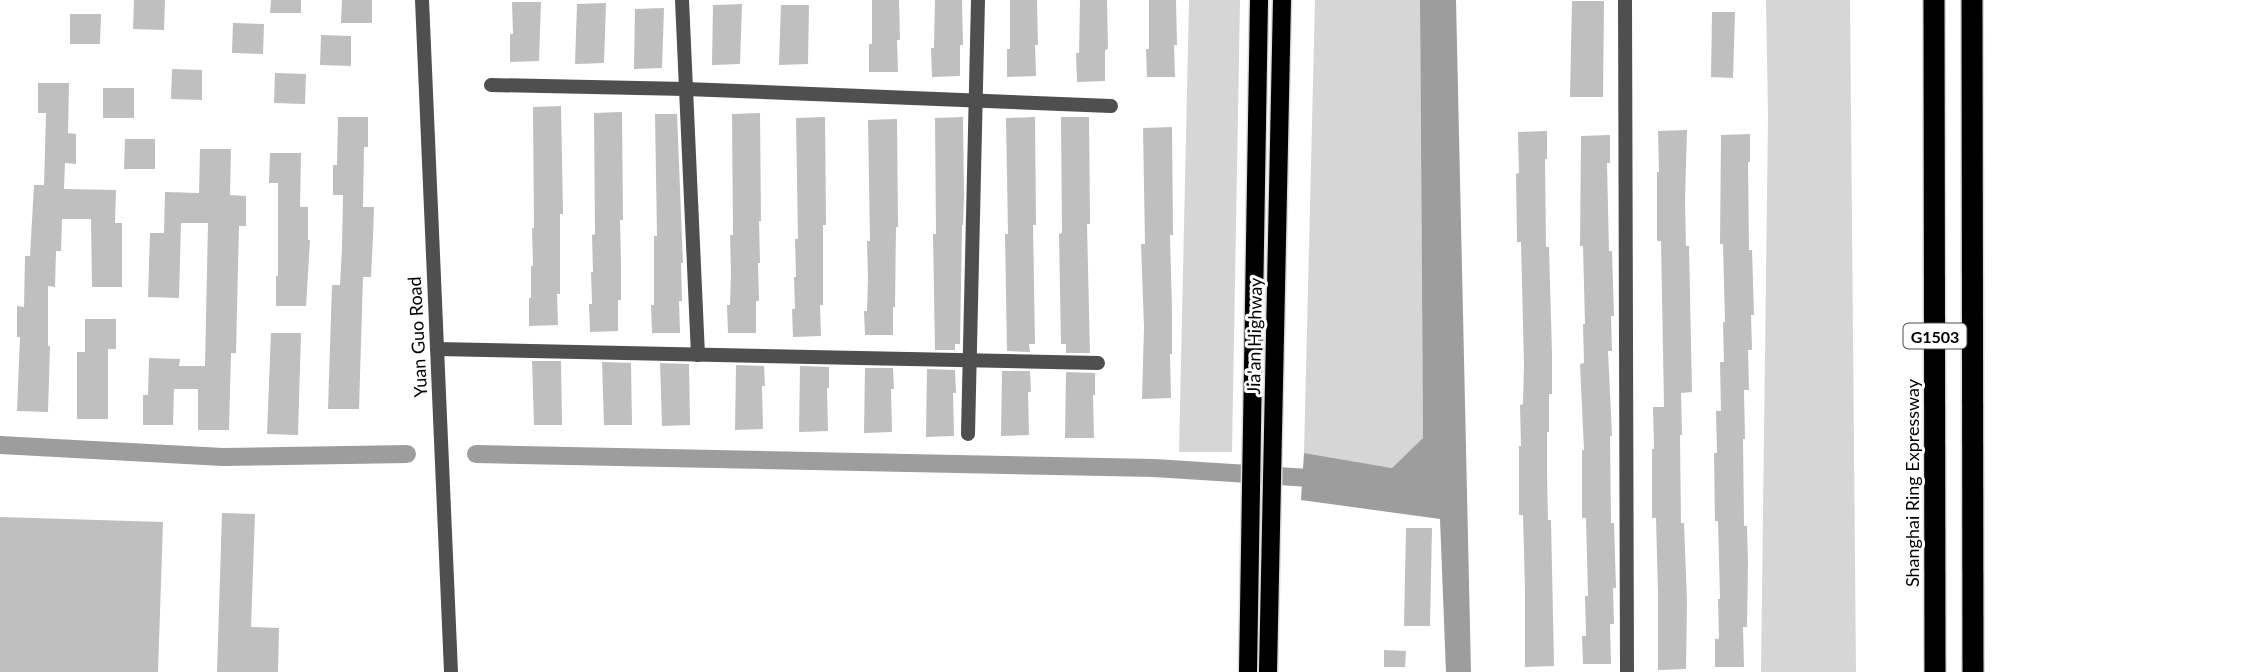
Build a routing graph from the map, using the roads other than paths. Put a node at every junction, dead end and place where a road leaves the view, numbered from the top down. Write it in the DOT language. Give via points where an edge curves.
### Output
graph roads {
  1 [pos="422,0"];
  2 [pos="682,0"];
  3 [pos="978,0"];
  4 [pos="1259,0"];
  5 [pos="1282,0"];
  6 [pos="1625,0"];
  7 [pos="1934,0"];
  8 [pos="1972,0"];
  9 [pos="491,85"];
  10 [pos="686,89"];
  11 [pos="976,101"];
  12 [pos="1111,106"];
  13 [pos="437,349"];
  14 [pos="698,355"];
  15 [pos="970,361"];
  16 [pos="1098,363"];
  17 [pos="968,434"];
  18 [pos="452,672"];
  19 [pos="1248,672"];
  20 [pos="1268,672"];
  21 [pos="1627,672"];
  22 [pos="1935,672"];
  23 [pos="1973,672"];
  1 -- 13 [label="street, Yuan Guo Road"];
  2 -- 10 [label="street"];
  3 -- 11 [label="street"];
  4 -- 19 [label="main road, Jia'an Highway"];
  5 -- 20 [label="main road, Jia'an Highway"];
  6 -- 21 [label="street"];
  7 -- 22 [label="highway, Shanghai Ring Expressway / G1503"];
  8 -- 23 [label="highway, G1503"];
  9 -- 10 [label="street"];
  10 -- 11 [label="street"];
  10 -- 14 [label="street"];
  11 -- 12 [label="street"];
  11 -- 15 [label="street"];
  13 -- 14 [label="street"];
  13 -- 18 [label="street, Yuan Guo Road"];
  14 -- 15 [label="street"];
  15 -- 16 [label="street"];
  15 -- 17 [label="street"];
}
